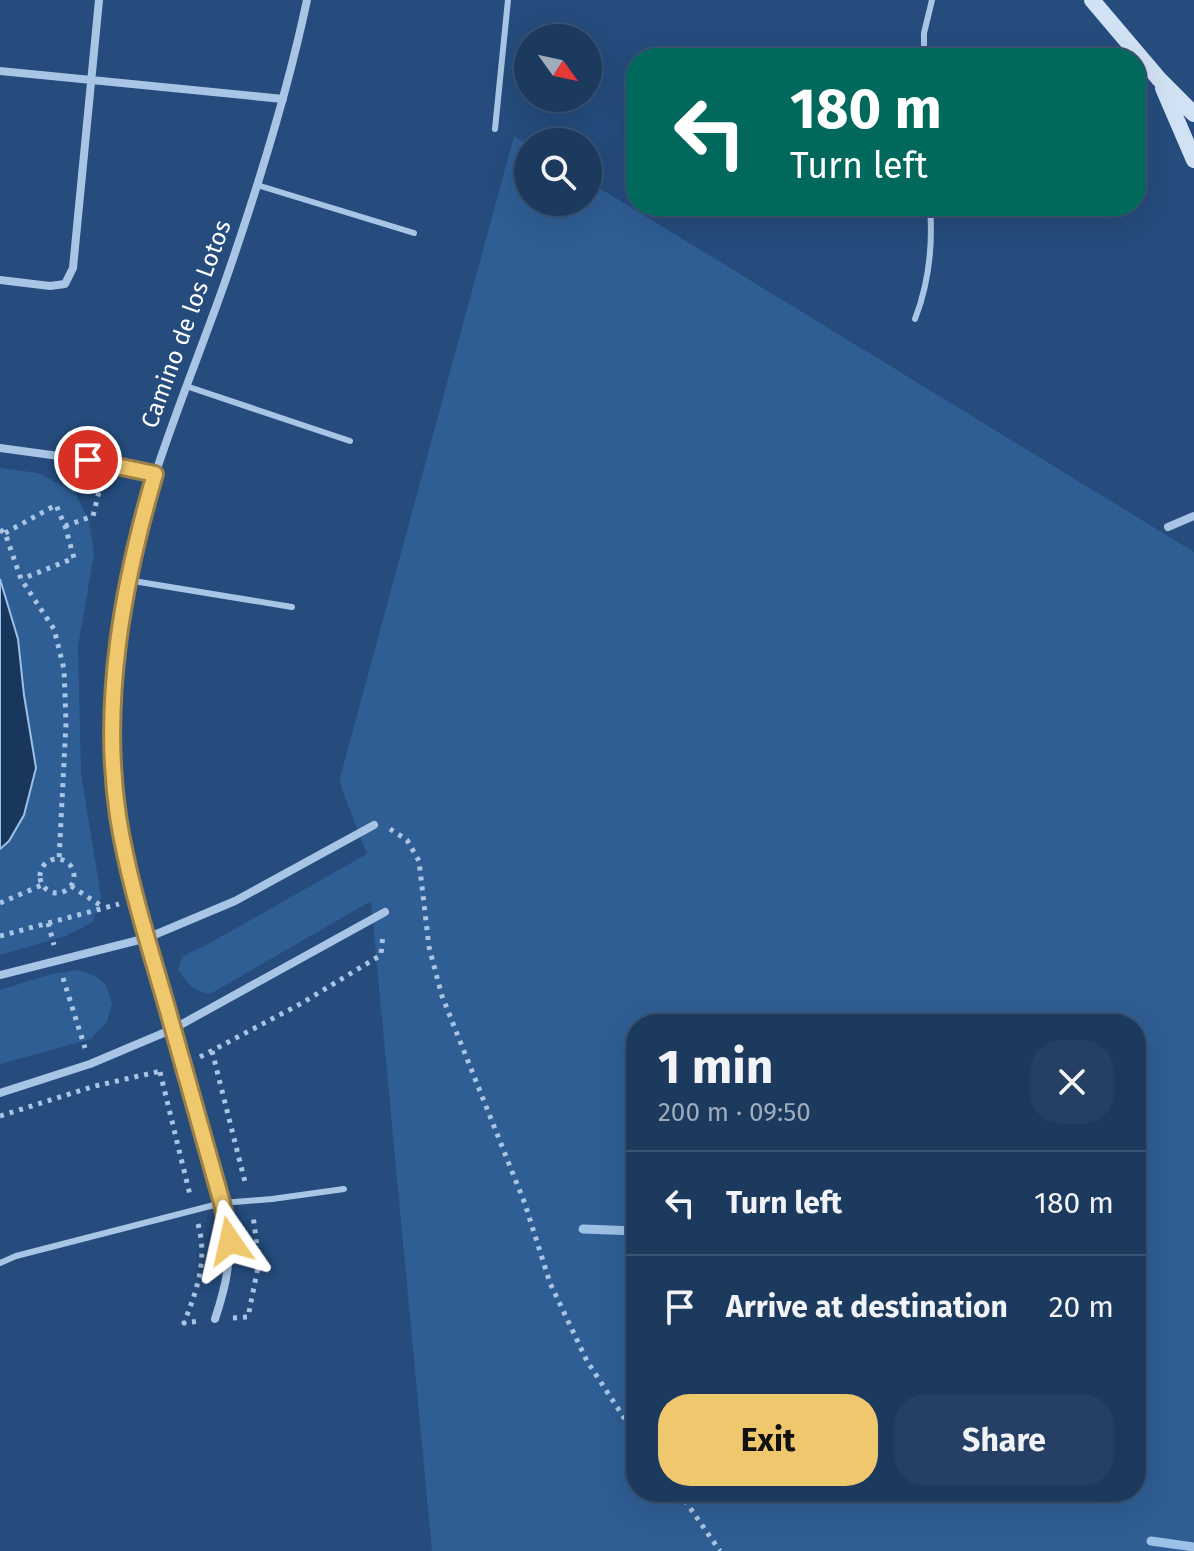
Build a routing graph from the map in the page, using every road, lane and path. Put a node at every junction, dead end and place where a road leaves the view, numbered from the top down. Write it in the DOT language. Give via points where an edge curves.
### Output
graph roads {
  1 [pos="99,0"];
  2 [pos="307,0"];
  3 [pos="508,0"];
  4 [pos="932,0"];
  5 [pos="1092,0"];
  6 [pos="924,48"];
  7 [pos="1133,48"];
  8 [pos="1146,64"];
  9 [pos="0,71"];
  10 [pos="90,79"];
  11 [pos="1159,79"];
  12 [pos="283,99"];
  13 [pos="1194,114"];
  14 [pos="495,129"];
  15 [pos="1194,160"];
  16 [pos="256,185"];
  17 [pos="931,216"];
  18 [pos="414,233"];
  19 [pos="0,280"];
  20 [pos="915,319"];
  21 [pos="186,386"];
  22 [pos="350,441"];
  23 [pos="0,448"];
  24 [pos="106,464"];
  25 [pos="155,474"];
  26 [pos="1194,516"];
  27 [pos="65,526"];
  28 [pos="1168,527"];
  29 [pos="2,531"];
  30 [pos="21,579"];
  31 [pos="127,580"];
  32 [pos="292,607"];
  33 [pos="374,825"];
  34 [pos="59,860"];
  35 [pos="42,885"];
  36 [pos="71,886"];
  37 [pos="135,900"];
  38 [pos="0,903"];
  39 [pos="104,908"];
  40 [pos="385,912"];
  41 [pos="48,923"];
  42 [pos="0,936"];
  43 [pos="147,938"];
  44 [pos="57,959"];
  45 [pos="0,975"];
  46 [pos="173,1029"];
  47 [pos="90,1064"];
  48 [pos="183,1066"];
  49 [pos="95,1086"];
  50 [pos="0,1093"];
  51 [pos="0,1116"];
  52 [pos="344,1189"];
  53 [pos="222,1203"];
  54 [pos="0,1263"];
  55 [pos="215,1319"];
  56 [pos="626,1422"];
  57 [pos="686,1502"];
  58 [pos="720,1551"];
  1 -- 10 [label="street"];
  2 -- 12 [label="street, Camino de los Lotos"];
  3 -- 14 [label="lane"];
  4 -- 6 [label="lane"];
  5 -- 7 [label="street"];
  8 -- 11 [label="street"];
  9 -- 10 [label="street"];
  10 -- 12 [label="street"];
  10 -- 19 [label="street" via="73,268 65,284"];
  11 -- 13 [label="street"];
  11 -- 15 [label="street"];
  12 -- 16 [label="street, Camino de los Lotos"];
  16 -- 18 [label="lane"];
  16 -- 21 [label="street, Camino de los Lotos"];
  17 -- 20 [label="lane" via="933,237"];
  21 -- 22 [label="lane"];
  21 -- 25 [label="street, Camino de los Lotos"];
  23 -- 24 [label="street"];
  24 -- 25 [label="street"];
  24 -- 27 [label="path" via="93,516"];
  25 -- 31 [label="street, Camino de los Lotos"];
  26 -- 28 [label="street"];
  27 -- 29 [label="path" via="56,505"];
  27 -- 30 [label="path" via="74,558"];
  29 -- 30 [label="path"];
  30 -- 34 [label="path" via="54,629 64,669"];
  31 -- 32 [label="lane"];
  31 -- 37 [label="street, Camino de los Lotos" via="113,730 118,814"];
  33 -- 43 [label="street" via="235,901"];
  33 -- 56 [label="path" via="397,832 419,861 429,947 442,996 566,1321"];
  34 -- 35 [label="path" via="44,865"];
  34 -- 36 [label="path" via="72,869"];
  35 -- 36 [label="path" via="56,893"];
  35 -- 38 [label="path"];
  36 -- 39 [label="path"];
  37 -- 39 [label="path"];
  37 -- 43 [label="street, Camino de los Lotos"];
  39 -- 41 [label="path"];
  40 -- 46 [label="street"];
  40 -- 48 [label="path" via="381,955"];
  41 -- 42 [label="path"];
  41 -- 44 [label="path"];
  43 -- 44 [label="street"];
  43 -- 46 [label="street, Camino de los Lotos"];
  44 -- 45 [label="street"];
  44 -- 47 [label="path"];
  46 -- 47 [label="street"];
  46 -- 48 [label="street, Camino de los Lotos"];
  47 -- 49 [label="path"];
  47 -- 50 [label="street"];
  48 -- 49 [label="path"];
  48 -- 53 [label="street, Camino de los Lotos"];
  49 -- 51 [label="path"];
  52 -- 53 [label="lane"];
  53 -- 54 [label="lane"];
  53 -- 55 [label="street, Camino de los Lotos" via="229,1269"];
  57 -- 58 [label="path"];
}
